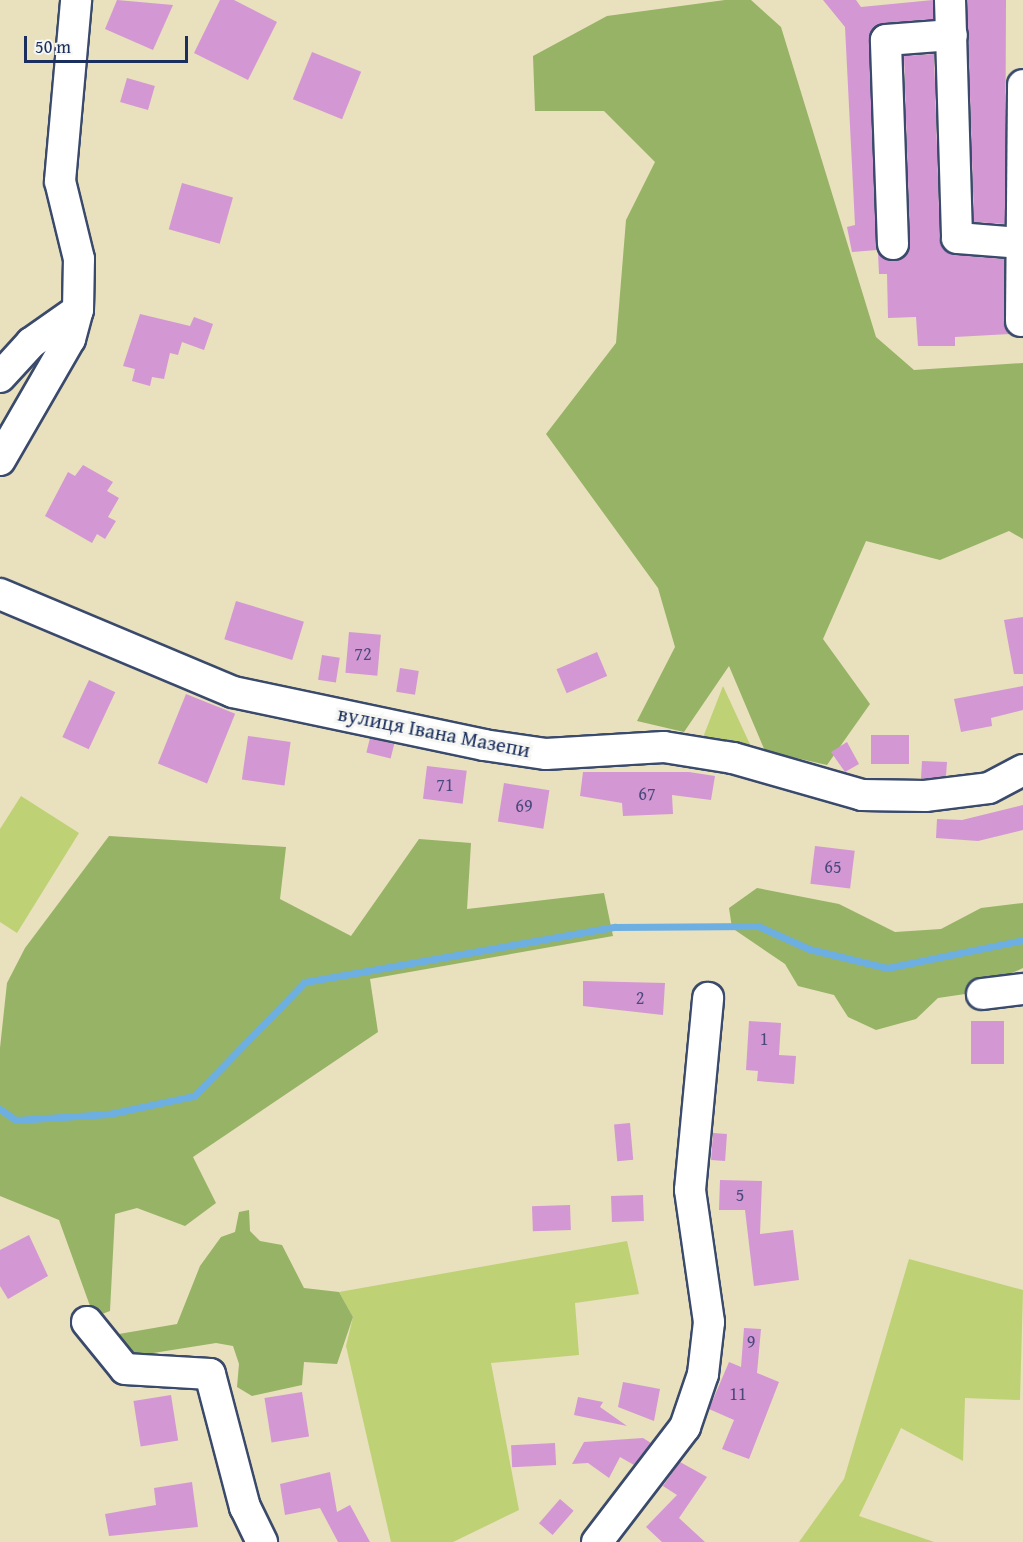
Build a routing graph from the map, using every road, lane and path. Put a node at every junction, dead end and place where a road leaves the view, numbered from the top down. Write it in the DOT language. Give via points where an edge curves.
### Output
graph roads {
  1 [pos="76,0"];
  2 [pos="950,0"];
  3 [pos="952,35"];
  4 [pos="1023,85"];
  5 [pos="1020,243"];
  6 [pos="893,244"];
  7 [pos="78,310"];
  8 [pos="1021,321"];
  9 [pos="0,377"];
  10 [pos="0,460"];
  11 [pos="0,594"];
  12 [pos="1023,770"];
  13 [pos="1023,989"];
  14 [pos="982,994"];
  15 [pos="708,998"];
  16 [pos="87,1322"];
  17 [pos="262,1542"];
  18 [pos="597,1542"];
  1 -- 7 [label="street" via="60,181 79,259"];
  2 -- 3 [label="street"];
  3 -- 5 [label="street" via="957,238"];
  3 -- 6 [label="street" via="886,40"];
  4 -- 5 [label="street"];
  5 -- 8 [label="street"];
  7 -- 9 [label="street" via="31,344"];
  7 -- 10 [label="street" via="70,339"];
  11 -- 12 [label="street, вулиця Івана Мазепи" via="233,692 484,745 546,754 664,747 733,758 862,795 925,796 989,788"];
  13 -- 14 [label="street"];
  15 -- 18 [label="street" via="690,1190 709,1322 703,1374 685,1426"];
  16 -- 17 [label="street" via="125,1369 210,1374 245,1507"];
}
